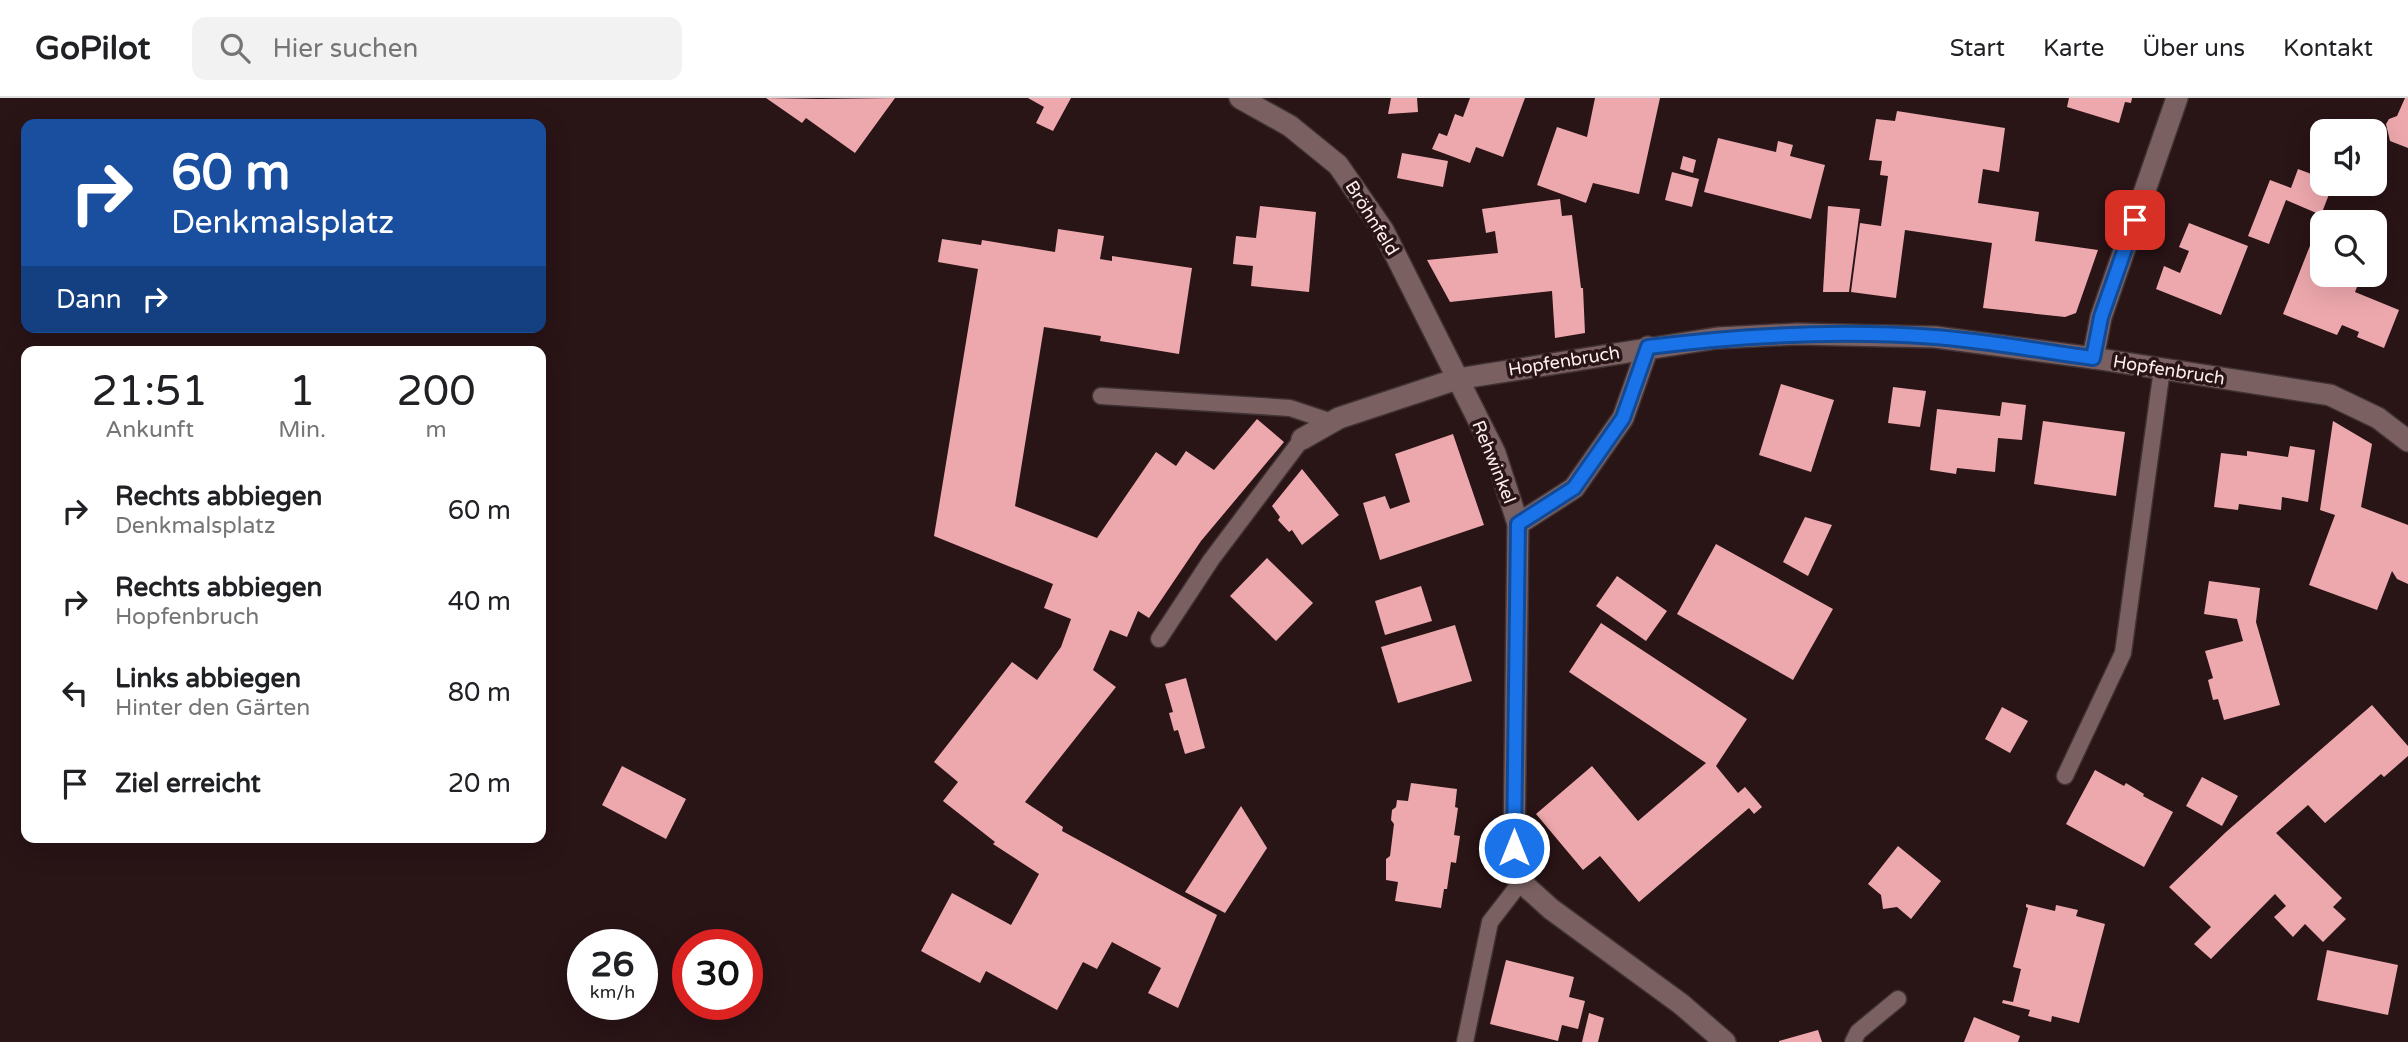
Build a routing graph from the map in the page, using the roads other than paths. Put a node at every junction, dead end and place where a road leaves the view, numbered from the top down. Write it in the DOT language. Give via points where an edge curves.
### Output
graph roads {
  1 [pos="1240,98"];
  2 [pos="2178,98"];
  3 [pos="1648,347"];
  4 [pos="2093,358"];
  5 [pos="2162,369"];
  6 [pos="1457,379"];
  7 [pos="1101,396"];
  8 [pos="1332,422"];
  9 [pos="1303,439"];
  10 [pos="2408,441"];
  11 [pos="1518,524"];
  12 [pos="1159,639"];
  13 [pos="2065,776"];
  14 [pos="1521,882"];
  15 [pos="1898,999"];
  16 [pos="1465,1042"];
  17 [pos="1725,1042"];
  18 [pos="1853,1042"];
  1 -- 6 [label="street, Bröhnfeld" via="1290,126 1338,164 1383,230"];
  2 -- 4 [label="street" via="2101,317"];
  3 -- 4 [label="street, Hopfenbruch" via="1797,334 1935,337"];
  3 -- 6 [label="street, Hopfenbruch"];
  3 -- 11 [label="street" via="1623,418 1574,488"];
  4 -- 5 [label="street, Hopfenbruch"];
  5 -- 10 [label="street, Hopfenbruch" via="2330,395 2378,418"];
  5 -- 13 [label="lane" via="2123,653"];
  6 -- 8 [label="street, Hopfenbruch"];
  6 -- 11 [label="street, Rehwinkel" via="1495,453"];
  7 -- 8 [label="lane" via="1290,408"];
  8 -- 9 [label="street, Hopfenbruch"];
  9 -- 12 [label="lane" via="1211,560"];
  11 -- 14 [label="street, Rehwinkel" via="1514,848"];
  14 -- 16 [label="lane" via="1490,922"];
  14 -- 17 [label="street"];
  15 -- 18 [label="lane" via="1858,1032"];
}
